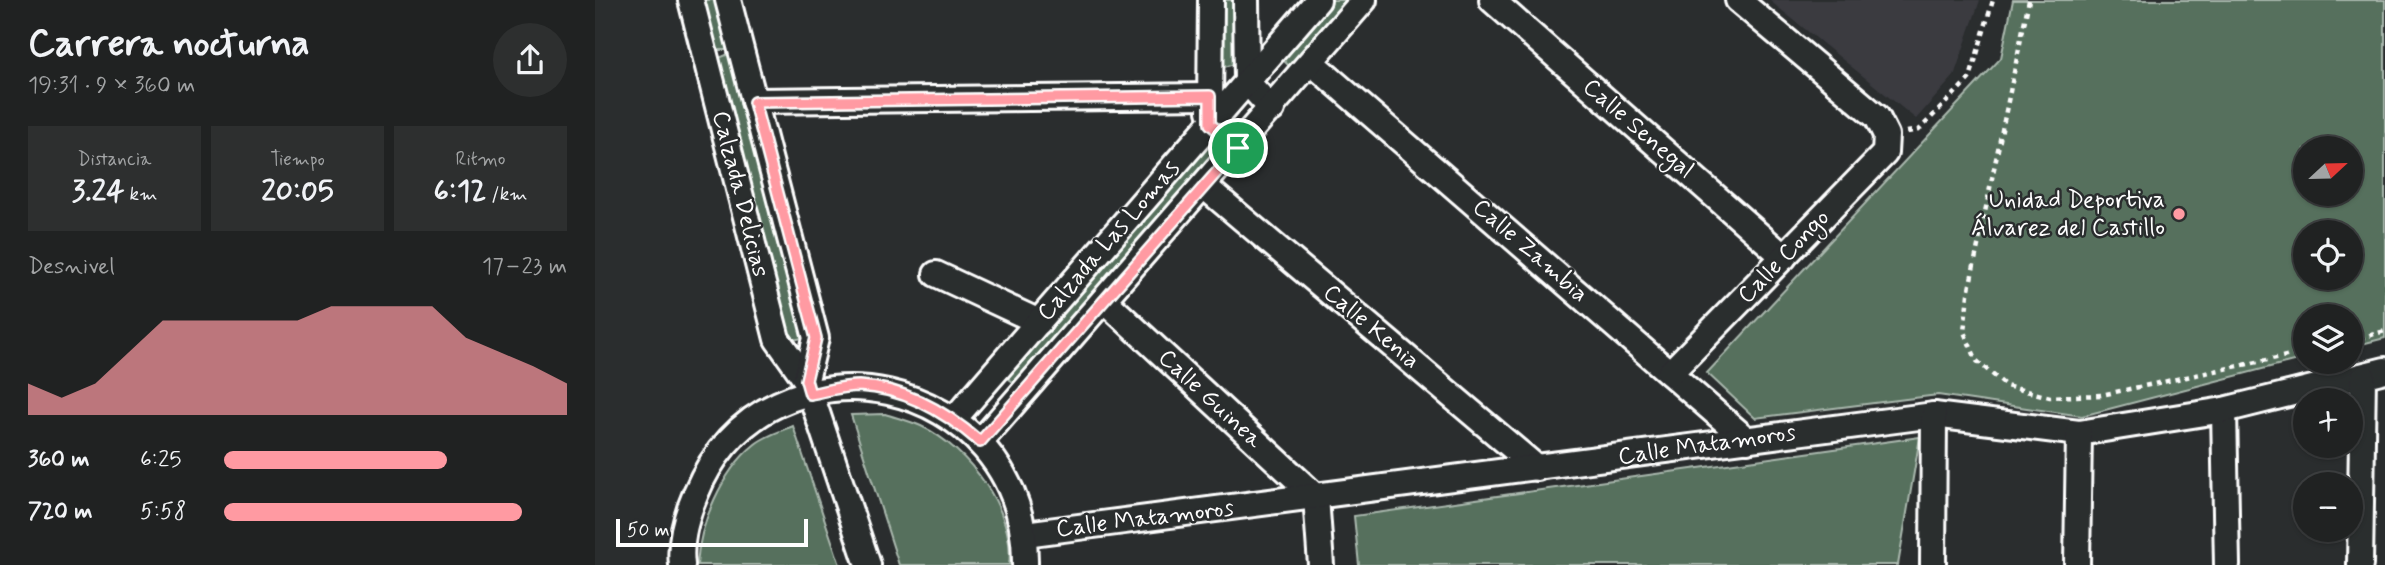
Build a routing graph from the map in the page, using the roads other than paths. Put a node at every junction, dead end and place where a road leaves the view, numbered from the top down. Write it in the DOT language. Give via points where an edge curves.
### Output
graph roads {
  1 [pos="691,0"];
  2 [pos="728,0"];
  3 [pos="1211,0"];
  4 [pos="1246,0"];
  5 [pos="1318,0"];
  6 [pos="1364,0"];
  7 [pos="1492,0"];
  8 [pos="1738,0"];
  9 [pos="741,50"];
  10 [pos="705,56"];
  11 [pos="1312,63"];
  12 [pos="1247,82"];
  13 [pos="1210,96"];
  14 [pos="754,102"];
  15 [pos="1272,108"];
  16 [pos="1210,124"];
  17 [pos="1238,148"];
  18 [pos="1204,186"];
  19 [pos="1784,257"];
  20 [pos="936,274"];
  21 [pos="1104,300"];
  22 [pos="1039,321"];
  23 [pos="1670,373"];
  24 [pos="2374,373"];
  25 [pos="808,387"];
  26 [pos="2224,410"];
  27 [pos="1934,415"];
  28 [pos="954,419"];
  29 [pos="2079,433"];
  30 [pos="1747,440"];
  31 [pos="980,442"];
  32 [pos="1537,468"];
  33 [pos="1316,497"];
  34 [pos="1025,534"];
  35 [pos="682,565"];
  36 [pos="868,565"];
  37 [pos="1025,565"];
  38 [pos="1321,565"];
  39 [pos="1933,565"];
  40 [pos="2077,565"];
  41 [pos="2227,565"];
  42 [pos="2360,565"];
  1 -- 10 [label="street, Calzada Delicias"];
  2 -- 9 [label="street, Calzada Delicias"];
  3 -- 13 [label="street"];
  4 -- 12 [label="street"];
  5 -- 12 [label="street, Calzada Las Lomas"];
  6 -- 11 [label="street, Calzada Las Lomas"];
  7 -- 19 [label="street, Calle Senegal"];
  8 -- 19 [label="street, Calle Congo" via="1877,117 1886,135 1885,153"];
  9 -- 10 [label="street"];
  9 -- 14 [label="street, Calzada Delicias"];
  10 -- 25 [label="street, Calzada Delicias" via="777,339"];
  11 -- 15 [label="street, Calzada Las Lomas"];
  11 -- 23 [label="street, Calle Zambia"];
  12 -- 15 [label="street"];
  12 -- 16 [label="street, Calzada Las Lomas"];
  13 -- 14 [label="street"];
  13 -- 16 [label="street"];
  14 -- 25 [label="street, Calzada Delicias" via="816,338"];
  15 -- 17 [label="street, Calzada Las Lomas"];
  16 -- 17 [label="street"];
  16 -- 22 [label="street, Calzada Las Lomas"];
  17 -- 18 [label="street, Calzada Las Lomas"];
  18 -- 21 [label="street, Calzada Las Lomas"];
  18 -- 32 [label="street, Calle Kenia"];
  19 -- 23 [label="street, Calle Congo"];
  20 -- 22 [label="street"];
  21 -- 31 [label="street, Calzada Las Lomas"];
  21 -- 33 [label="street, Calle Guinea"];
  22 -- 28 [label="street, Calzada Las Lomas"];
  23 -- 30 [label="street, Calle Zambia"];
  24 -- 26 [label="street, Calle Matamoros"];
  24 -- 42 [label="street"];
  25 -- 28 [label="street" via="858,386 909,395"];
  25 -- 35 [label="street" via="732,437 705,472 688,513"];
  25 -- 36 [label="street, Calzada Delicias"];
  26 -- 29 [label="street, Calle Matamoros"];
  26 -- 41 [label="street"];
  27 -- 29 [label="street, Calle Matamoros"];
  27 -- 30 [label="street, Calle Matamoros"];
  27 -- 39 [label="street"];
  28 -- 31 [label="street"];
  29 -- 40 [label="street"];
  30 -- 32 [label="street, Calle Matamoros"];
  31 -- 34 [label="street" via="1010,484"];
  32 -- 33 [label="street, Calle Matamoros"];
  33 -- 34 [label="street, Calle Matamoros"];
  33 -- 38 [label="street"];
  34 -- 37 [label="street"];
}
